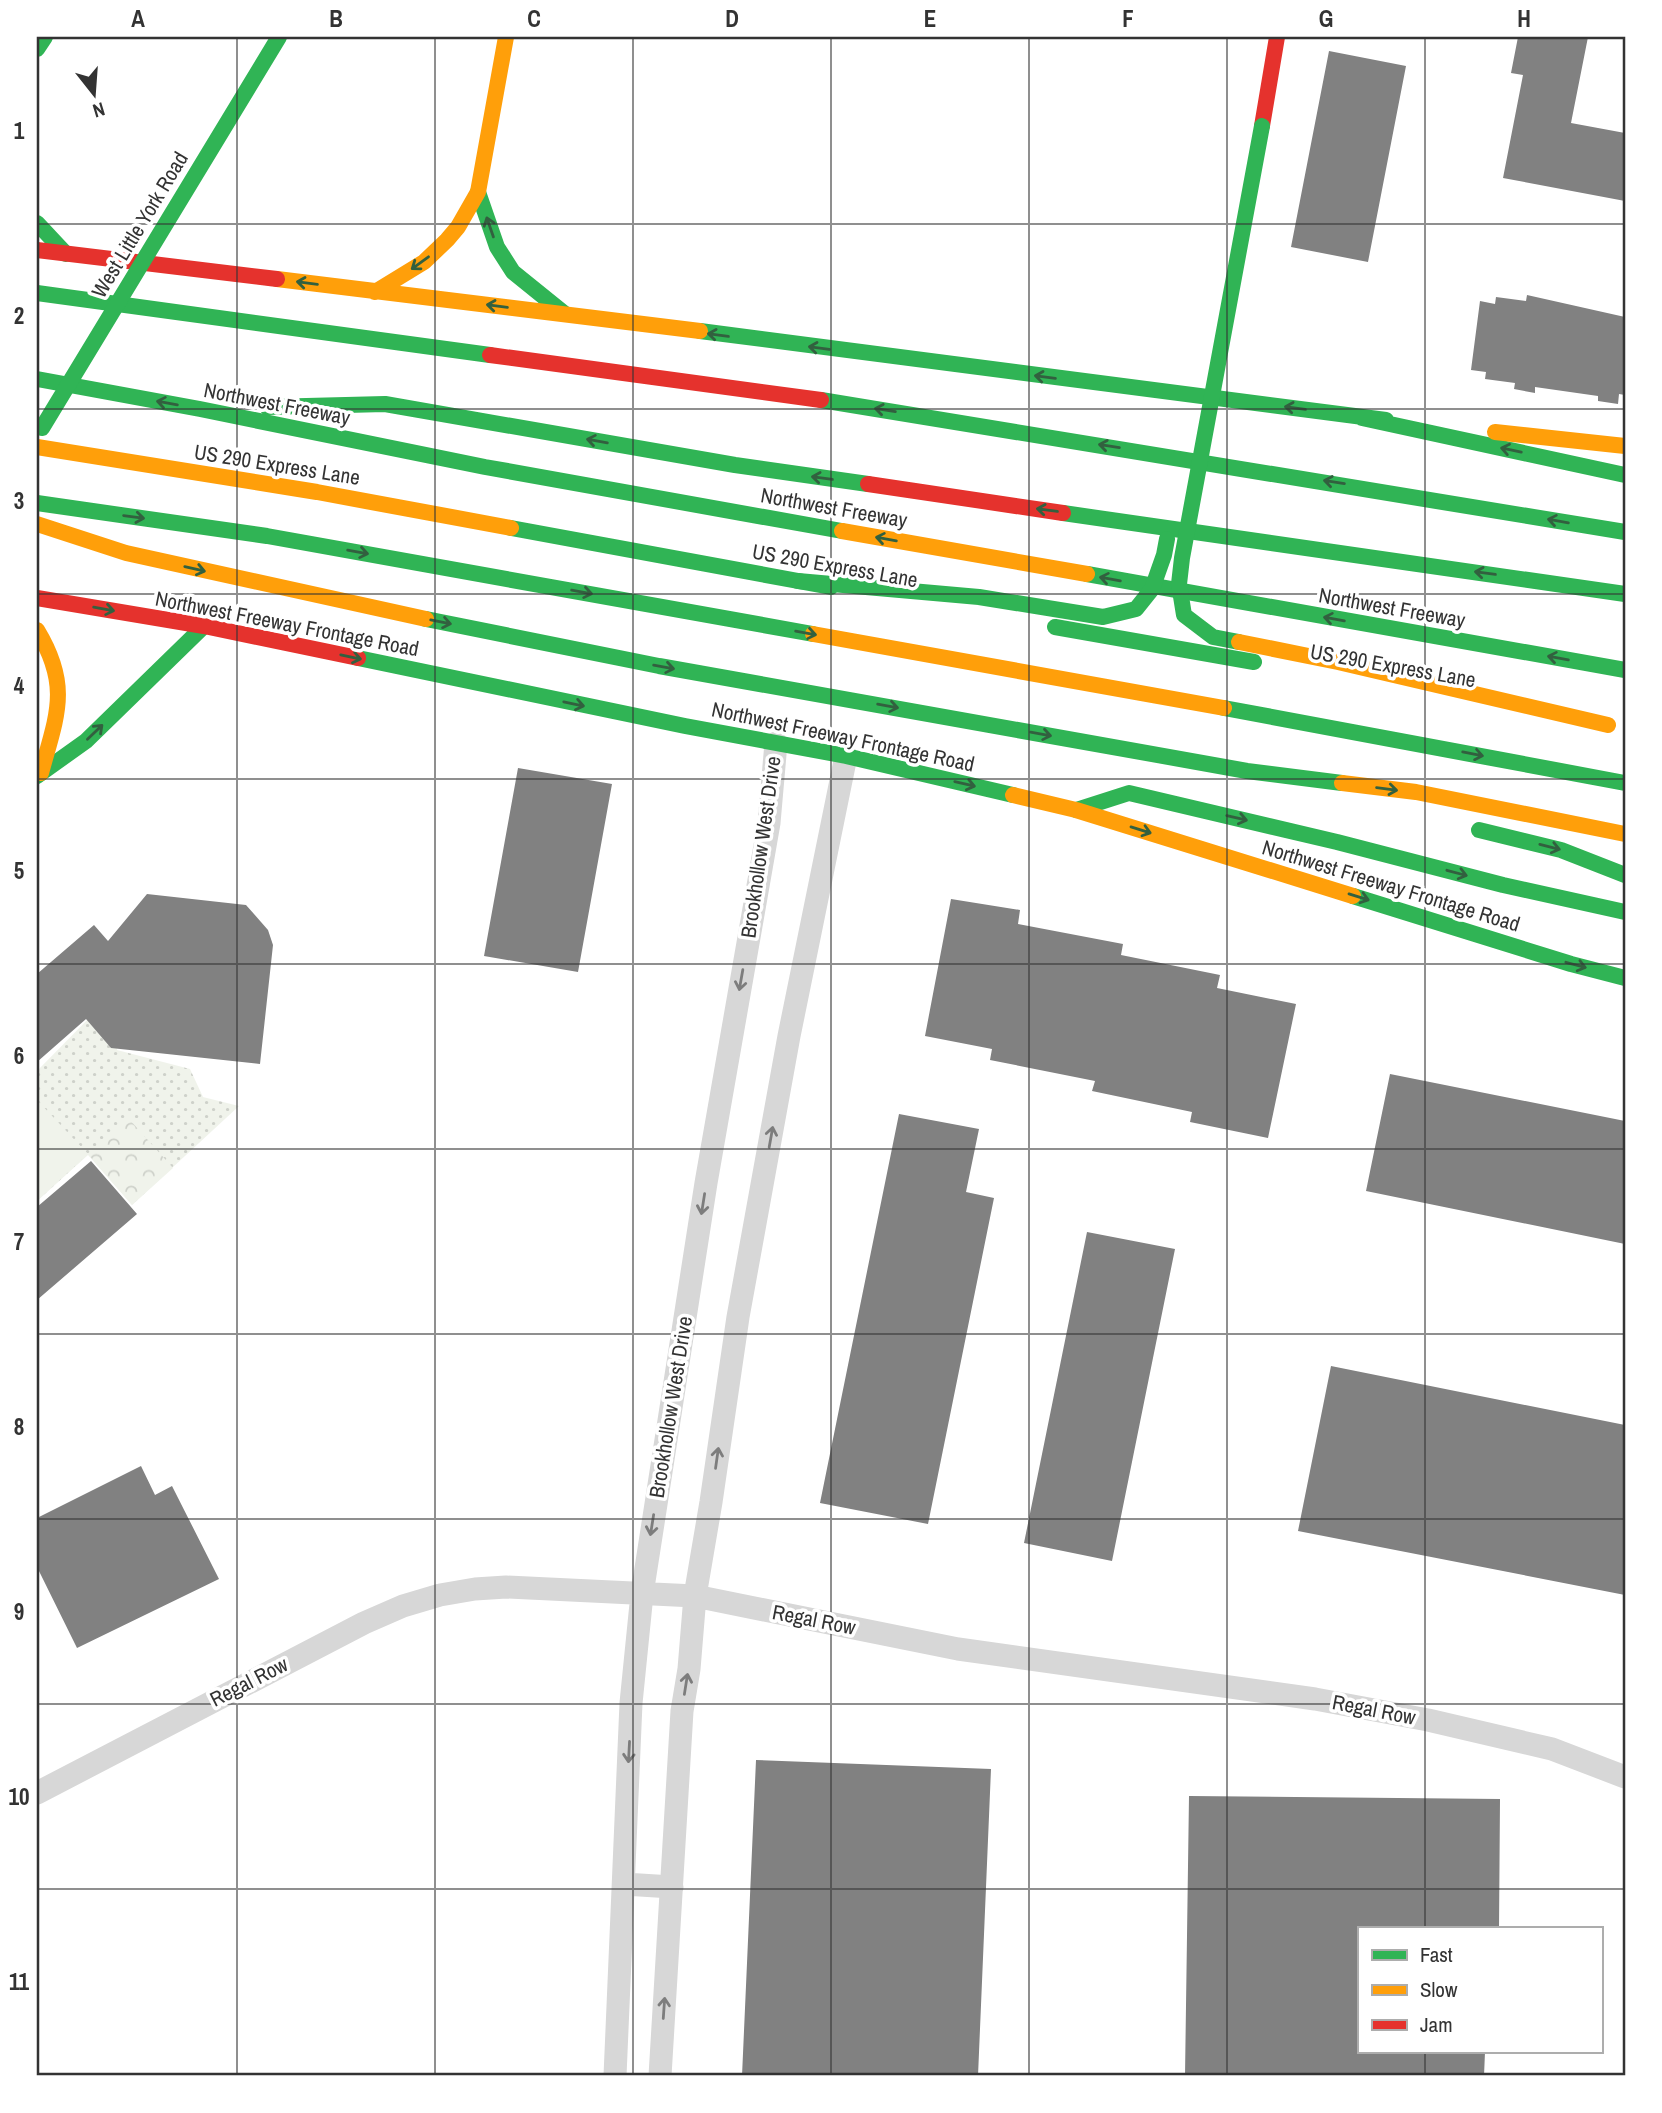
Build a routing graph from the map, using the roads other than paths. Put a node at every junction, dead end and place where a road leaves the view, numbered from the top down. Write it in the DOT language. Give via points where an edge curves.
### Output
graph roads {
  1 [pos="45,37"];
  2 [pos="279,37"];
  3 [pos="506,37"];
  4 [pos="1277,37"];
  5 [pos="37,49"];
  6 [pos="478,192"];
  7 [pos="37,223"];
  8 [pos="37,250"];
  9 [pos="66,254"];
  10 [pos="375,292"];
  11 [pos="37,293"];
  12 [pos="565,314"];
  13 [pos="37,379"];
  14 [pos="1196,380"];
  15 [pos="1192,407"];
  16 [pos="200,409"];
  17 [pos="1362,418"];
  18 [pos="37,436"];
  19 [pos="1625,446"];
  20 [pos="37,447"];
  21 [pos="1184,447"];
  22 [pos="1179,474"];
  23 [pos="1625,475"];
  24 [pos="37,503"];
  25 [pos="1172,514"];
  26 [pos="37,524"];
  27 [pos="1625,532"];
  28 [pos="798,581"];
  29 [pos="1625,594"];
  30 [pos="37,598"];
  31 [pos="979,613"];
  32 [pos="1033,623"];
  33 [pos="204,626"];
  34 [pos="37,631"];
  35 [pos="1266,664"];
  36 [pos="1293,669"];
  37 [pos="1625,670"];
  38 [pos="1608,725"];
  39 [pos="1334,728"];
  40 [pos="1625,728"];
  41 [pos="776,743"];
  42 [pos="846,756"];
  43 [pos="1432,763"];
  44 [pos="1247,771"];
  45 [pos="39,774"];
  46 [pos="1625,783"];
  47 [pos="1378,804"];
  48 [pos="1563,806"];
  49 [pos="1076,810"];
  50 [pos="1625,825"];
  51 [pos="1469,827"];
  52 [pos="1625,834"];
  53 [pos="1625,875"];
  54 [pos="1625,912"];
  55 [pos="1625,978"];
  56 [pos="642,1594"];
  57 [pos="695,1596"];
  58 [pos="1625,1777"];
  59 [pos="37,1793"];
  60 [pos="624,1884"];
  61 [pos="672,1887"];
  62 [pos="615,2076"];
  63 [pos="660,2076"];
  1 -- 5 [label="main road"];
  2 -- 18 [label="main road, West Little York Road, bridge"];
  3 -- 6 [label="main road"];
  4 -- 38 [label="main road, bridge" via="1182,558 1179,584 1184,615 1213,636"];
  6 -- 10 [label="main road, one-way" via="447,240 424,262"];
  12 -- 6 [label="main road, one-way" via="513,272 497,247"];
  7 -- 9 [label="main road"];
  8 -- 9 [label="main road"];
  10 -- 9 [label="main road, one-way"];
  12 -- 10 [label="main road, one-way"];
  27 -- 11 [label="main road, one-way" via="852,404"];
  17 -- 12 [label="main road, one-way"];
  16 -- 13 [label="main road, Northwest Freeway, one-way"];
  14 -- 15 [label="main road"];
  29 -- 16 [label="main road, one-way" via="735,465 385,404"];
  37 -- 16 [label="main road, Northwest Freeway, one-way" via="485,467"];
  17 -- 19 [label="main road"];
  23 -- 17 [label="main road, one-way"];
  20 -- 28 [label="main road, US 290 Express Lane" via="317,492"];
  21 -- 22 [label="main road"];
  24 -- 39 [label="main road, one-way" via="267,536"];
  25 -- 28 [label="main road, bridge" via="1152,589 1136,609 1102,617 979,597"];
  26 -- 44 [label="main road, one-way" via="126,553 389,612 659,666"];
  28 -- 31 [label="main road, US 290 Express Lane, bridge"];
  30 -- 33 [label="main road, Northwest Freeway Frontage Road, one-way"];
  32 -- 35 [label="main road"];
  33 -- 41 [label="main road, Northwest Freeway Frontage Road, one-way"];
  45 -- 33 [label="main road, one-way" via="86,741"];
  34 -- 45 [label="main road" via="57,669 60,701"];
  36 -- 38 [label="main road, US 290 Express Lane, bridge"];
  38 -- 40 [label="main road, US 290 Express Lane"];
  39 -- 43 [label="main road"];
  39 -- 46 [label="main road, one-way"];
  41 -- 42 [label="main road, Northwest Freeway Frontage Road"];
  41 -- 56 [label="street, Brookhollow West Drive, one-way" via="769,823"];
  42 -- 49 [label="main road, Northwest Freeway Frontage Road, one-way"];
  57 -- 42 [label="street, one-way" via="740,1304"];
  44 -- 47 [label="main road"];
  44 -- 52 [label="main road, one-way" via="1416,792"];
  48 -- 50 [label="main road"];
  49 -- 54 [label="main road, one-way" via="1129,793"];
  49 -- 55 [label="main road, Northwest Freeway Frontage Road, one-way"];
  51 -- 53 [label="main road, one-way" via="1561,850"];
  56 -- 57 [label="street, Regal Row"];
  56 -- 59 [label="street, Regal Row" via="506,1587 440,1595 403,1606"];
  56 -- 60 [label="street, Brookhollow West Drive, one-way" via="631,1703"];
  57 -- 58 [label="street, Regal Row" via="958,1649 1315,1699 1415,1718 1552,1749"];
  61 -- 57 [label="street, one-way" via="682,1711"];
  60 -- 61 [label="street"];
  60 -- 62 [label="street, Brookhollow West Drive"];
  63 -- 61 [label="street, one-way"];
}
